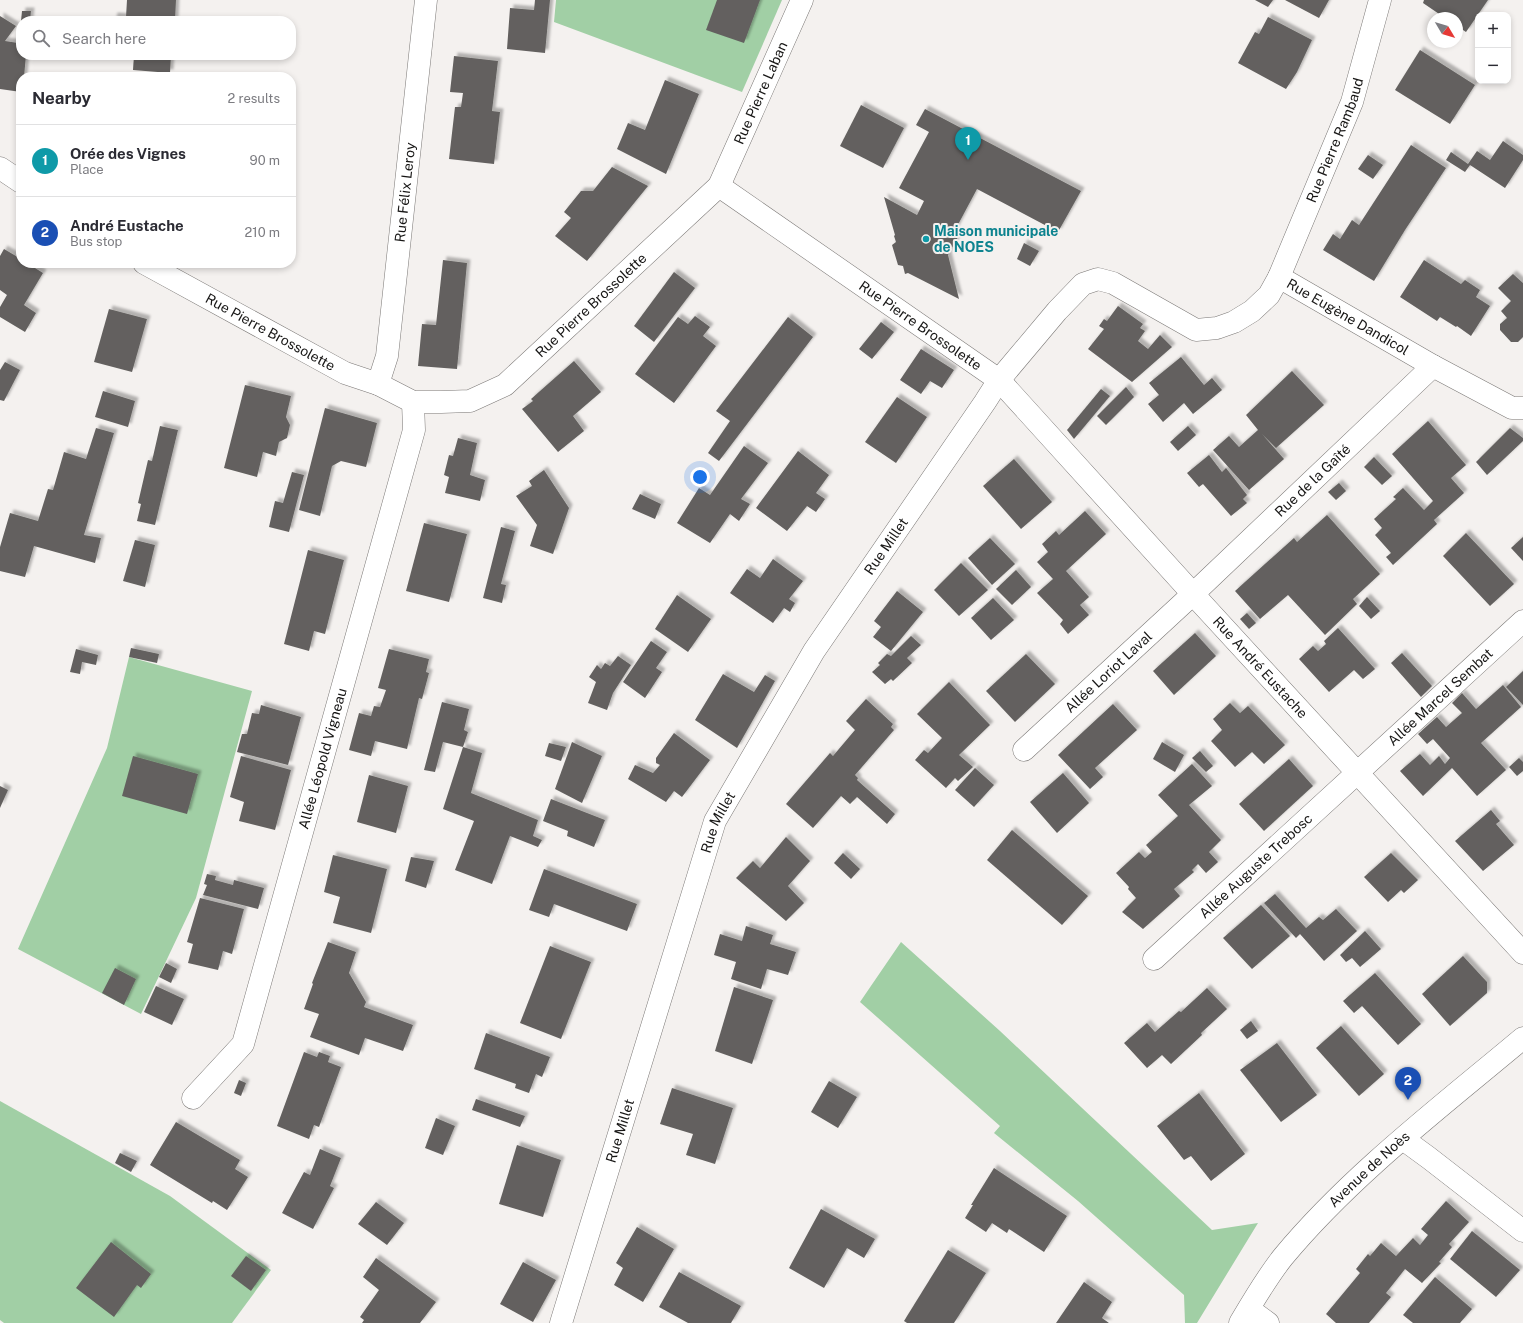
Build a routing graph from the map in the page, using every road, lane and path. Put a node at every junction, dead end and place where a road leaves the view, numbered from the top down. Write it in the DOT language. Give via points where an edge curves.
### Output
graph roads {
  1 [pos="426,0"];
  2 [pos="802,0"];
  3 [pos="1380,0"];
  4 [pos="0,168"];
  5 [pos="16,179"];
  6 [pos="719,186"];
  7 [pos="153,268"];
  8 [pos="1279,277"];
  9 [pos="1433,366"];
  10 [pos="999,380"];
  11 [pos="378,384"];
  12 [pos="413,402"];
  13 [pos="1523,408"];
  14 [pos="1193,594"];
  15 [pos="1523,621"];
  16 [pos="1024,750"];
  17 [pos="1357,773"];
  18 [pos="1523,953"];
  19 [pos="1154,960"];
  20 [pos="1523,1038"];
  21 [pos="193,1098"];
  22 [pos="1403,1139"];
  23 [pos="1523,1231"];
  24 [pos="1244,1316"];
  25 [pos="561,1323"];
  26 [pos="1268,1323"];
  1 -- 11 [label="street, Rue Félix Leroy" via="387,356"];
  2 -- 6 [label="street, Rue Pierre Laban"];
  3 -- 8 [label="street, Rue Pierre Rambaud" via="1352,102"];
  4 -- 5 [label="street"];
  6 -- 10 [label="street, Rue Pierre Brossolette"];
  6 -- 12 [label="street, Rue Pierre Brossolette" via="505,385 470,401"];
  7 -- 11 [label="street, Rue Pierre Brossolette" via="345,373"];
  8 -- 9 [label="street, Rue Eugène Dandicol"];
  8 -- 10 [label="street, Rue Eugène Dandicol" via="1269,295 1252,311 1234,322 1217,328 1196,330 1114,283 1098,279 1083,284"];
  9 -- 13 [label="street, Rue Eugène Dandicol" via="1512,408"];
  9 -- 14 [label="street, Rue de la Gaîté"];
  10 -- 14 [label="street, Rue André Eustache"];
  10 -- 25 [label="street, Rue Millet" via="814,651 715,821"];
  11 -- 12 [label="street, Rue Pierre Brossolette"];
  12 -- 21 [label="street, Allée Léopold Vigneau" via="414,430 242,1044"];
  14 -- 16 [label="street, Allée Loriot Laval"];
  14 -- 17 [label="street, Rue André Eustache"];
  15 -- 17 [label="street, Allée Marcel Sembat"];
  17 -- 18 [label="street, Rue André Eustache"];
  17 -- 19 [label="street, Allée Auguste Trebosc"];
  20 -- 22 [label="street, Avenue de Noès"];
  22 -- 23 [label="street"];
  22 -- 24 [label="street, Avenue de Noès" via="1332,1203 1282,1258"];
  24 -- 26 [label="street"];
}
